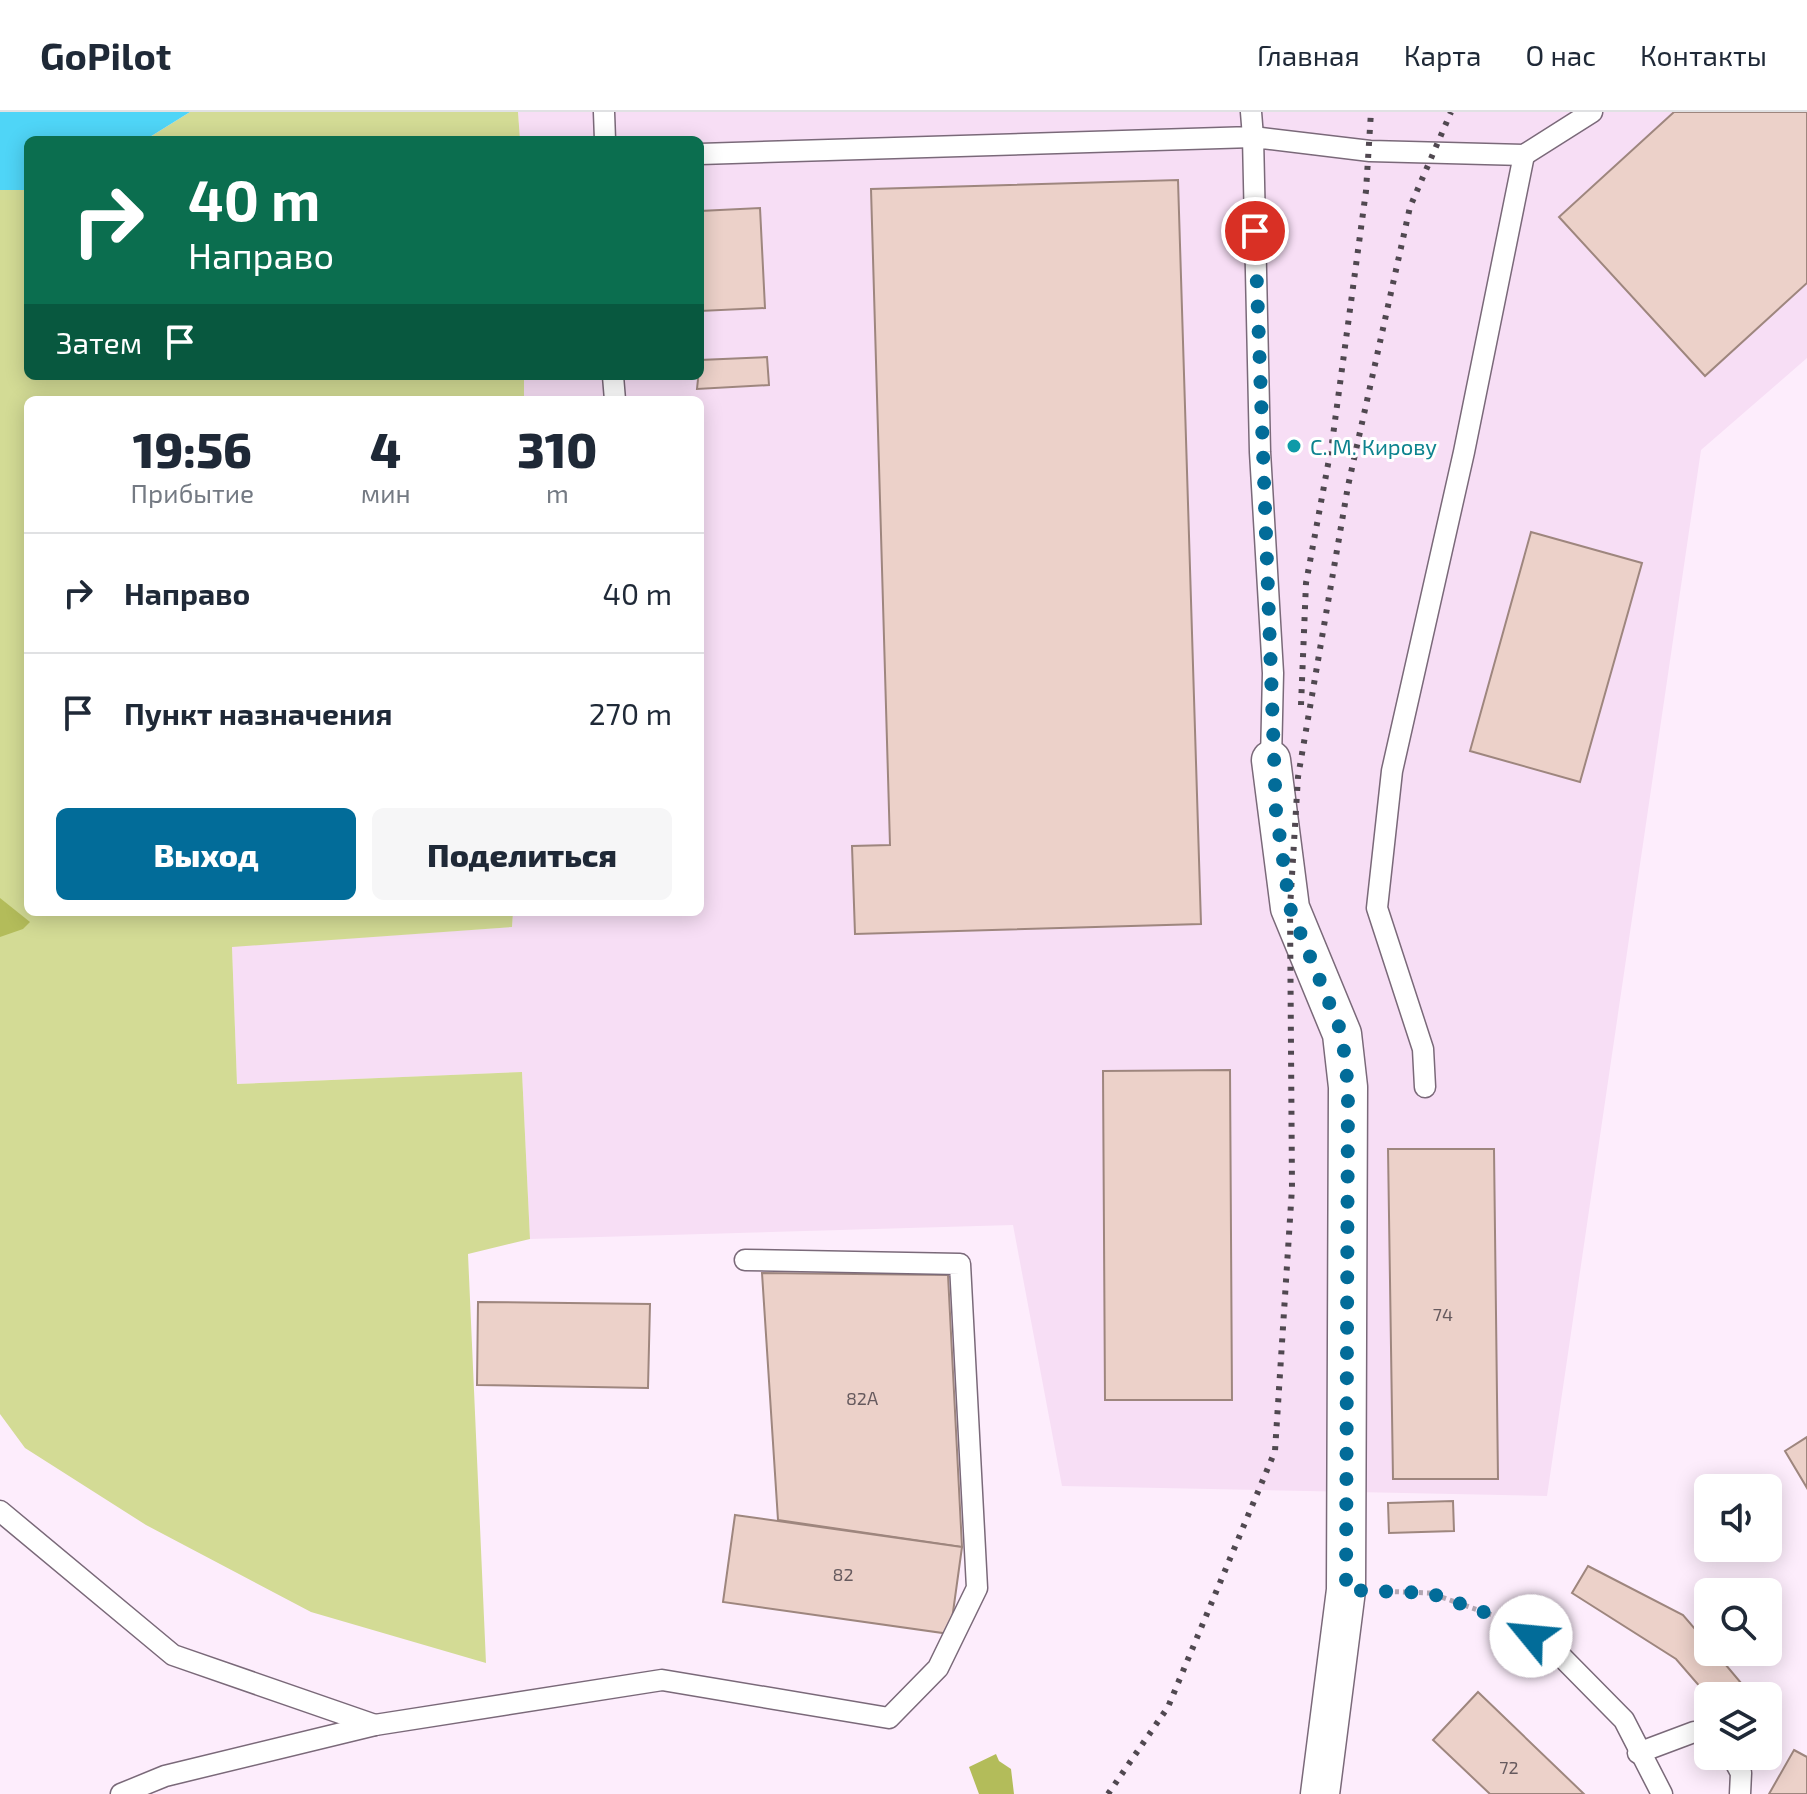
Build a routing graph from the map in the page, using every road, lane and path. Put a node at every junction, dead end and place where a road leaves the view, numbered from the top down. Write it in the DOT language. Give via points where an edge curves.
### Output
graph roads {
  1 [pos="604,112"];
  2 [pos="1251,112"];
  3 [pos="1592,112"];
  4 [pos="605,136"];
  5 [pos="1253,137"];
  6 [pos="704,154"];
  7 [pos="1524,155"];
  8 [pos="1271,760"];
  9 [pos="1425,1087"];
  10 [pos="745,1260"];
  11 [pos="0,1511"];
  12 [pos="1346,1590"];
  13 [pos="1551,1646"];
  14 [pos="375,1725"];
  15 [pos="1694,1732"];
  16 [pos="1638,1753"];
  17 [pos="1739,1770"];
  18 [pos="121,1794"];
  19 [pos="1320,1794"];
  20 [pos="1662,1794"];
  21 [pos="1740,1794"];
  1 -- 4 [label="lane"];
  2 -- 5 [label="lane"];
  3 -- 7 [label="lane"];
  5 -- 6 [label="lane"];
  5 -- 7 [label="lane" via="1370,151"];
  5 -- 8 [label="lane" via="1260,452 1273,673"];
  7 -- 9 [label="lane" via="1392,771 1377,908 1423,1049"];
  8 -- 12 [label="street" via="1290,908 1342,1034 1348,1087"];
  10 -- 14 [label="lane" via="960,1264 977,1588 938,1668 889,1718 662,1680"];
  11 -- 14 [label="lane" via="173,1655"];
  12 -- 13 [label="path" via="1430,1593 1492,1615"];
  12 -- 19 [label="street"];
  13 -- 16 [label="lane" via="1624,1720"];
  14 -- 18 [label="lane" via="165,1776"];
  15 -- 16 [label="lane"];
  16 -- 20 [label="lane"];
  17 -- 21 [label="lane"];
}
